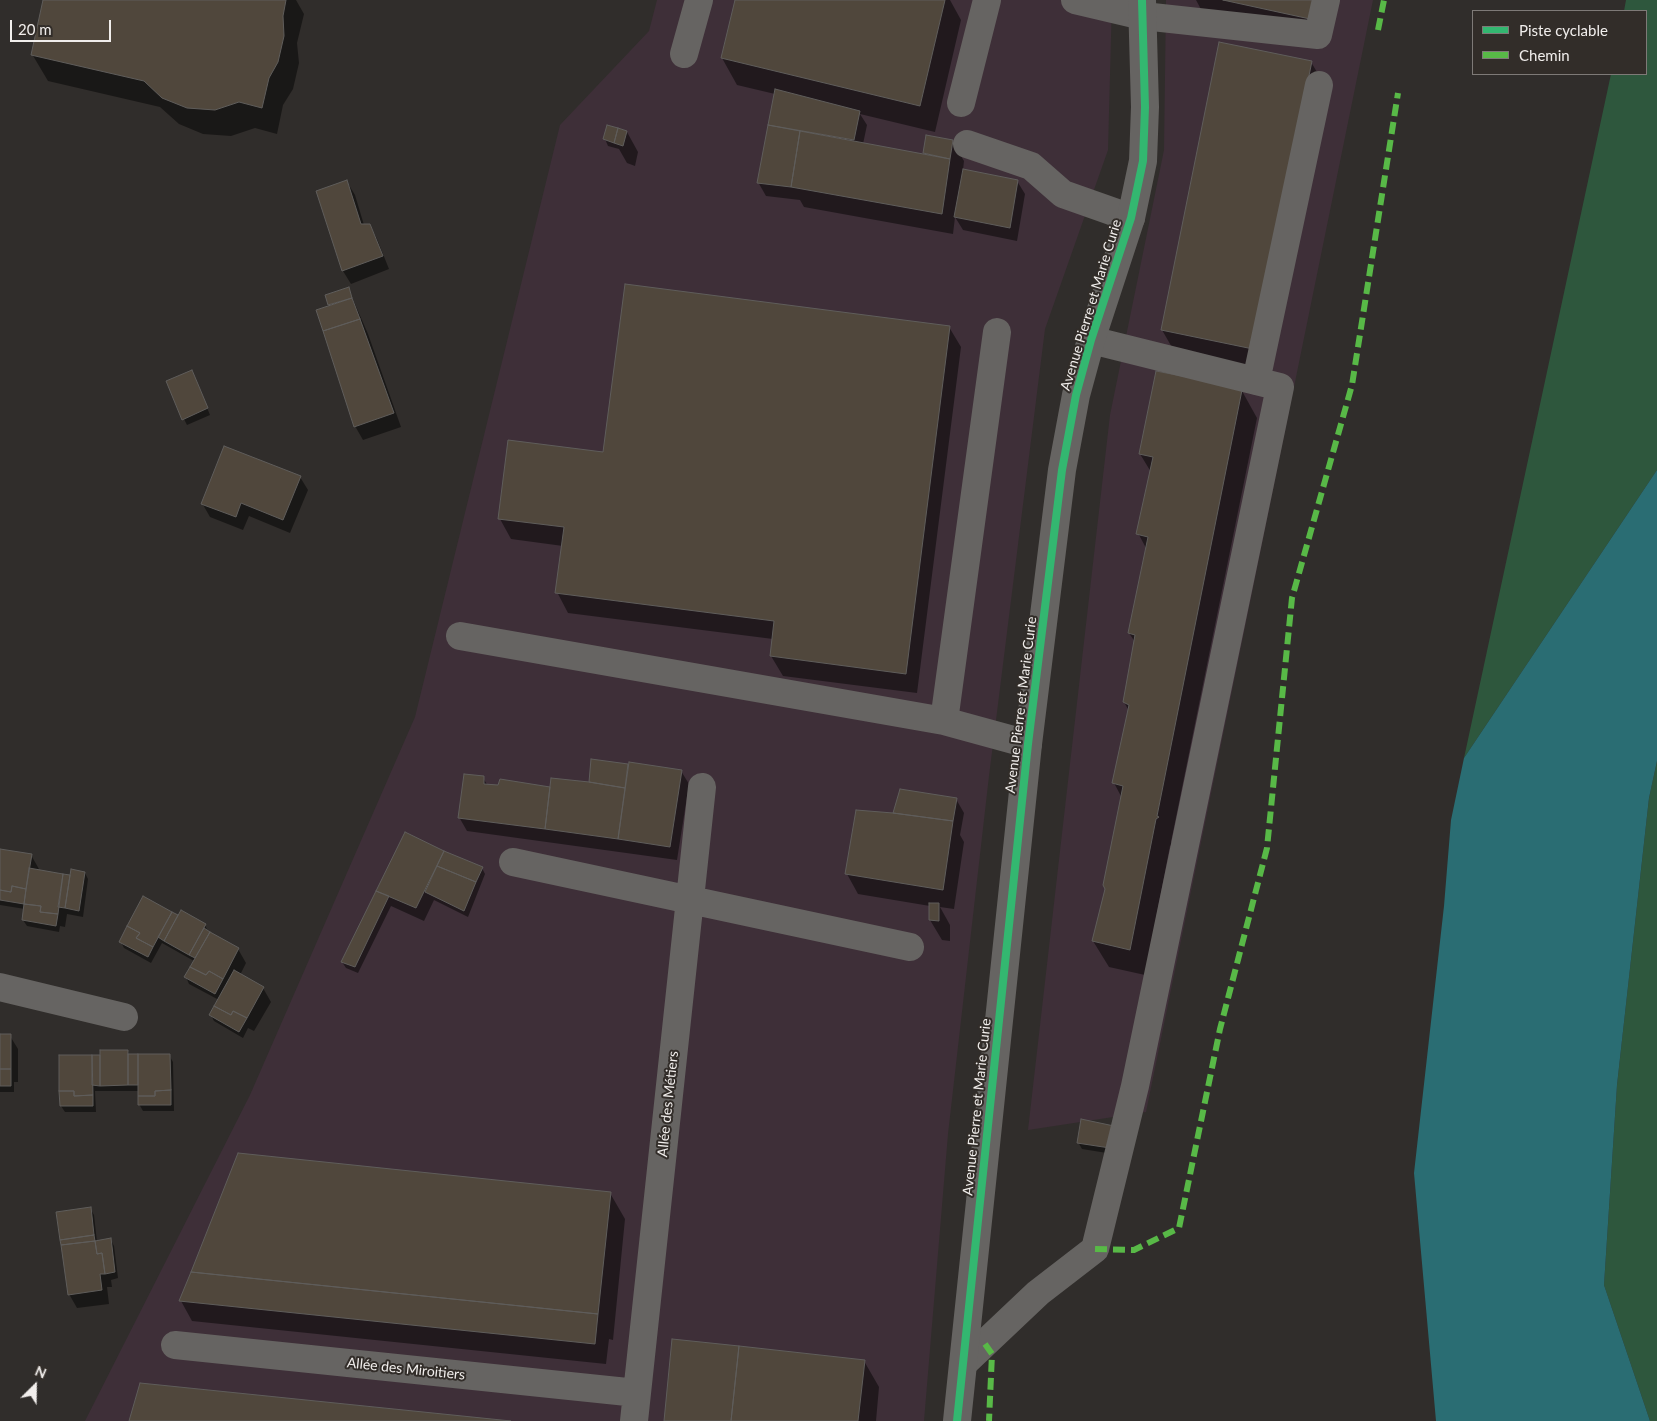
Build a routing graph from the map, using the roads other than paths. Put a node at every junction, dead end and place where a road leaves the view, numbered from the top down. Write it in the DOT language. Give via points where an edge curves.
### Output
graph roads {
  1 [pos="699,0"];
  2 [pos="987,0"];
  3 [pos="1075,0"];
  4 [pos="1326,0"];
  5 [pos="1142,8"];
  6 [pos="684,54"];
  7 [pos="1319,85"];
  8 [pos="961,103"];
  9 [pos="967,144"];
  10 [pos="1132,218"];
  11 [pos="997,332"];
  12 [pos="1091,340"];
  13 [pos="1256,381"];
  14 [pos="460,636"];
  15 [pos="944,721"];
  16 [pos="1028,744"];
  17 [pos="702,787"];
  18 [pos="513,862"];
  19 [pos="690,900"];
  20 [pos="910,947"];
  21 [pos="0,987"];
  22 [pos="124,1017"];
  23 [pos="176,1345"];
  24 [pos="964,1363"];
  25 [pos="637,1393"];
  26 [pos="634,1421"];
  27 [pos="957,1421"];
  1 -- 6 [label="main road"];
  2 -- 8 [label="main road"];
  3 -- 5 [label="main road" via="1110,8"];
  4 -- 5 [label="main road" via="1318,35"];
  5 -- 10 [label="main road, Avenue Pierre et Marie Curie" via="1145,108 1142,161"];
  7 -- 13 [label="main road"];
  9 -- 10 [label="main road" via="1031,166 1062,194"];
  10 -- 12 [label="main road, Avenue Pierre et Marie Curie"];
  11 -- 15 [label="main road"];
  12 -- 13 [label="main road"];
  12 -- 16 [label="main road, Avenue Pierre et Marie Curie" via="1076,395 1062,470"];
  13 -- 24 [label="main road" via="1280,387 1135,1086 1094,1249 1038,1293"];
  14 -- 15 [label="main road"];
  15 -- 16 [label="main road"];
  16 -- 24 [label="main road, Avenue Pierre et Marie Curie"];
  17 -- 19 [label="main road, Allée des Métiers"];
  18 -- 19 [label="main road"];
  19 -- 20 [label="main road"];
  19 -- 25 [label="main road, Allée des Métiers"];
  21 -- 22 [label="main road"];
  23 -- 25 [label="main road, Allée des Miroitiers"];
  24 -- 27 [label="main road, Avenue Pierre et Marie Curie"];
  25 -- 26 [label="main road, Allée des Métiers"];
}
